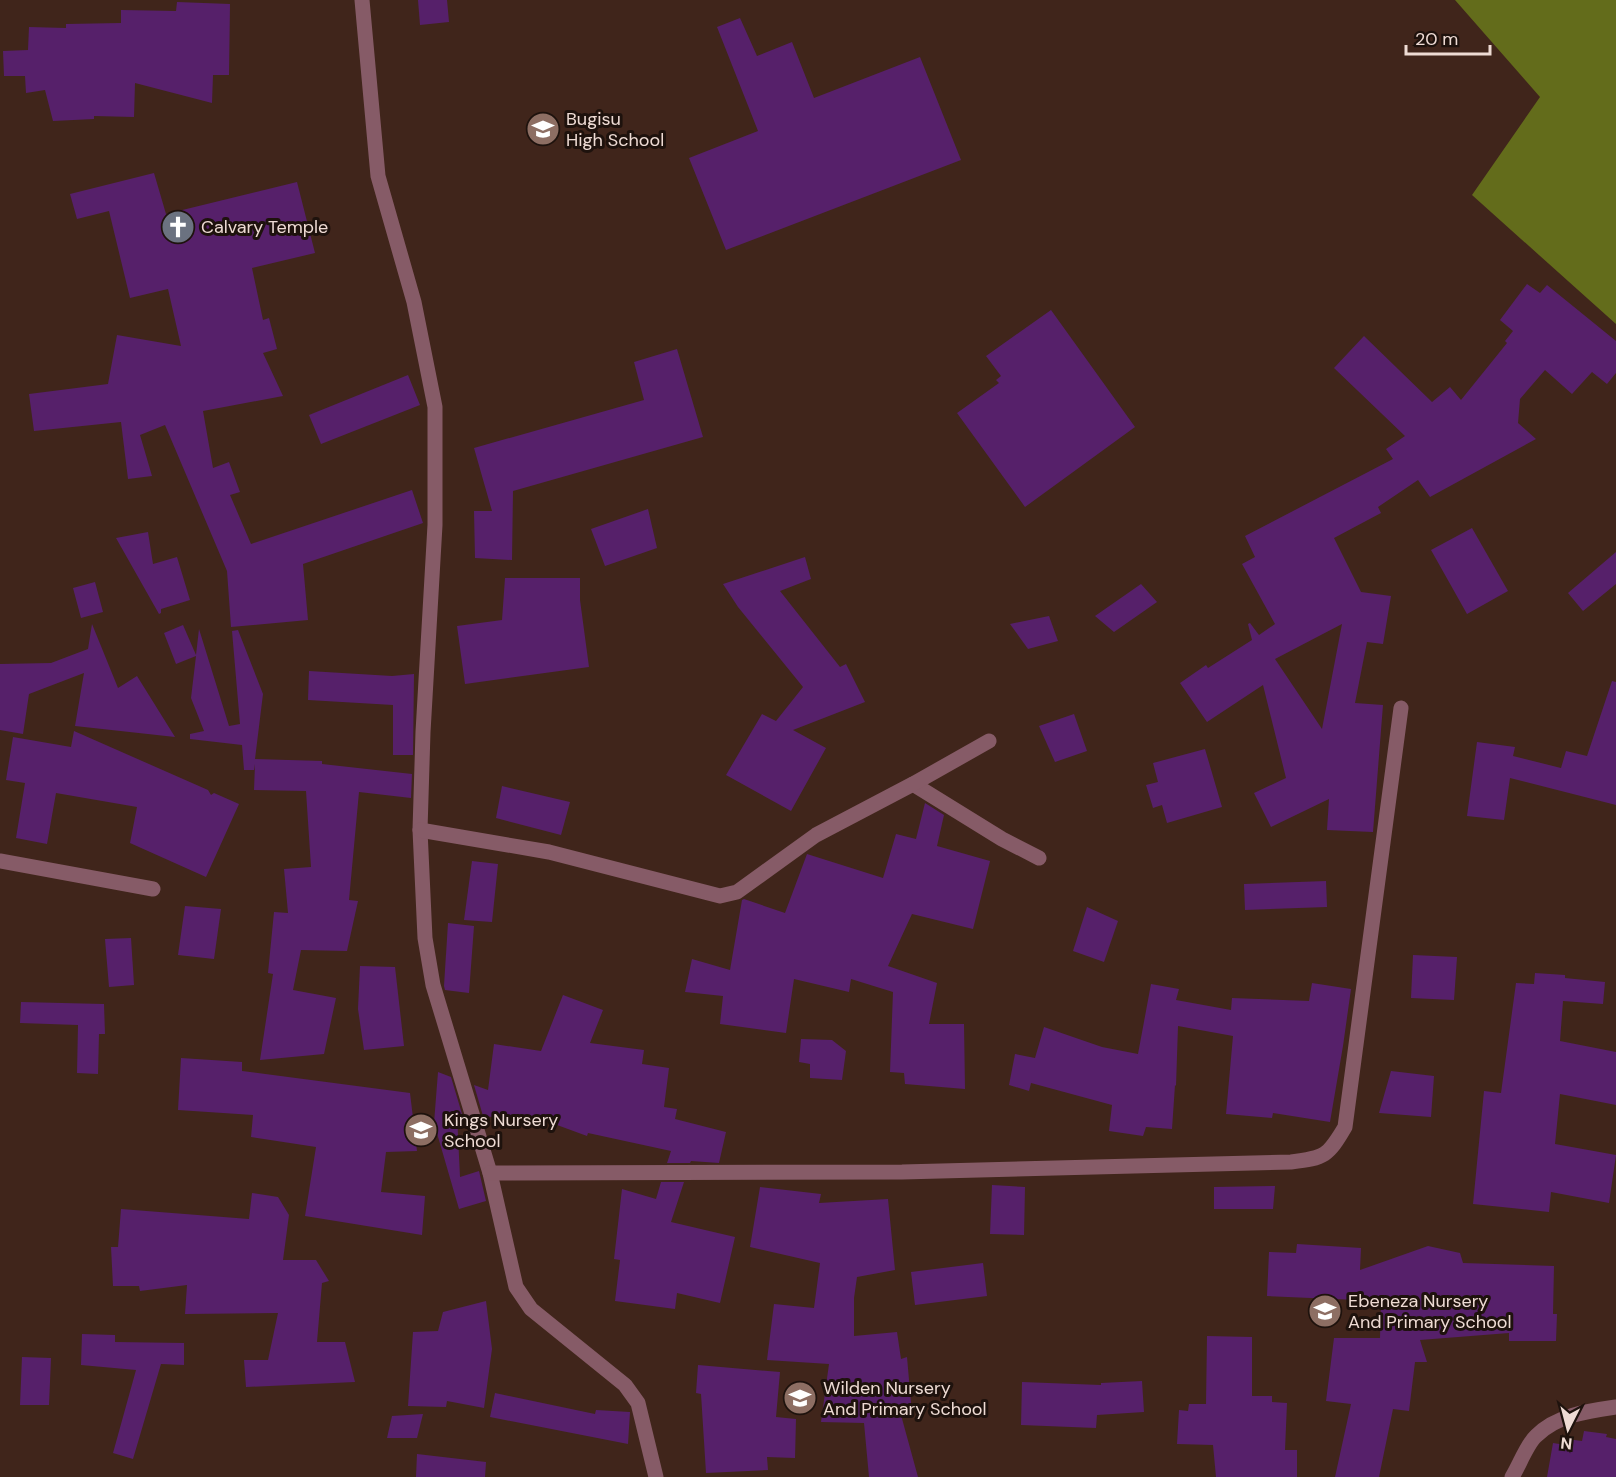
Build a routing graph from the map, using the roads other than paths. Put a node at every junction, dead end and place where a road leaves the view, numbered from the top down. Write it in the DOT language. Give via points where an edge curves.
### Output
graph roads {
  1 [pos="362,0"];
  2 [pos="1401,708"];
  3 [pos="989,741"];
  4 [pos="913,784"];
  5 [pos="420,830"];
  6 [pos="1039,858"];
  7 [pos="0,861"];
  8 [pos="153,889"];
  9 [pos="490,1173"];
  10 [pos="1616,1407"];
  11 [pos="656,1477"];
  12 [pos="1512,1477"];
  1 -- 5 [label="street" via="378,176 414,302 435,407 435,525"];
  2 -- 9 [label="street" via="1345,1127 1332,1150 1313,1160 902,1172"];
  3 -- 4 [label="street"];
  4 -- 5 [label="street" via="816,835 737,892 720,896 549,852"];
  4 -- 6 [label="street"];
  5 -- 9 [label="street" via="425,938 433,986"];
  7 -- 8 [label="street"];
  9 -- 11 [label="street" via="516,1287 531,1309 625,1385 638,1403"];
  10 -- 12 [label="street" via="1562,1419 1535,1436"];
}
